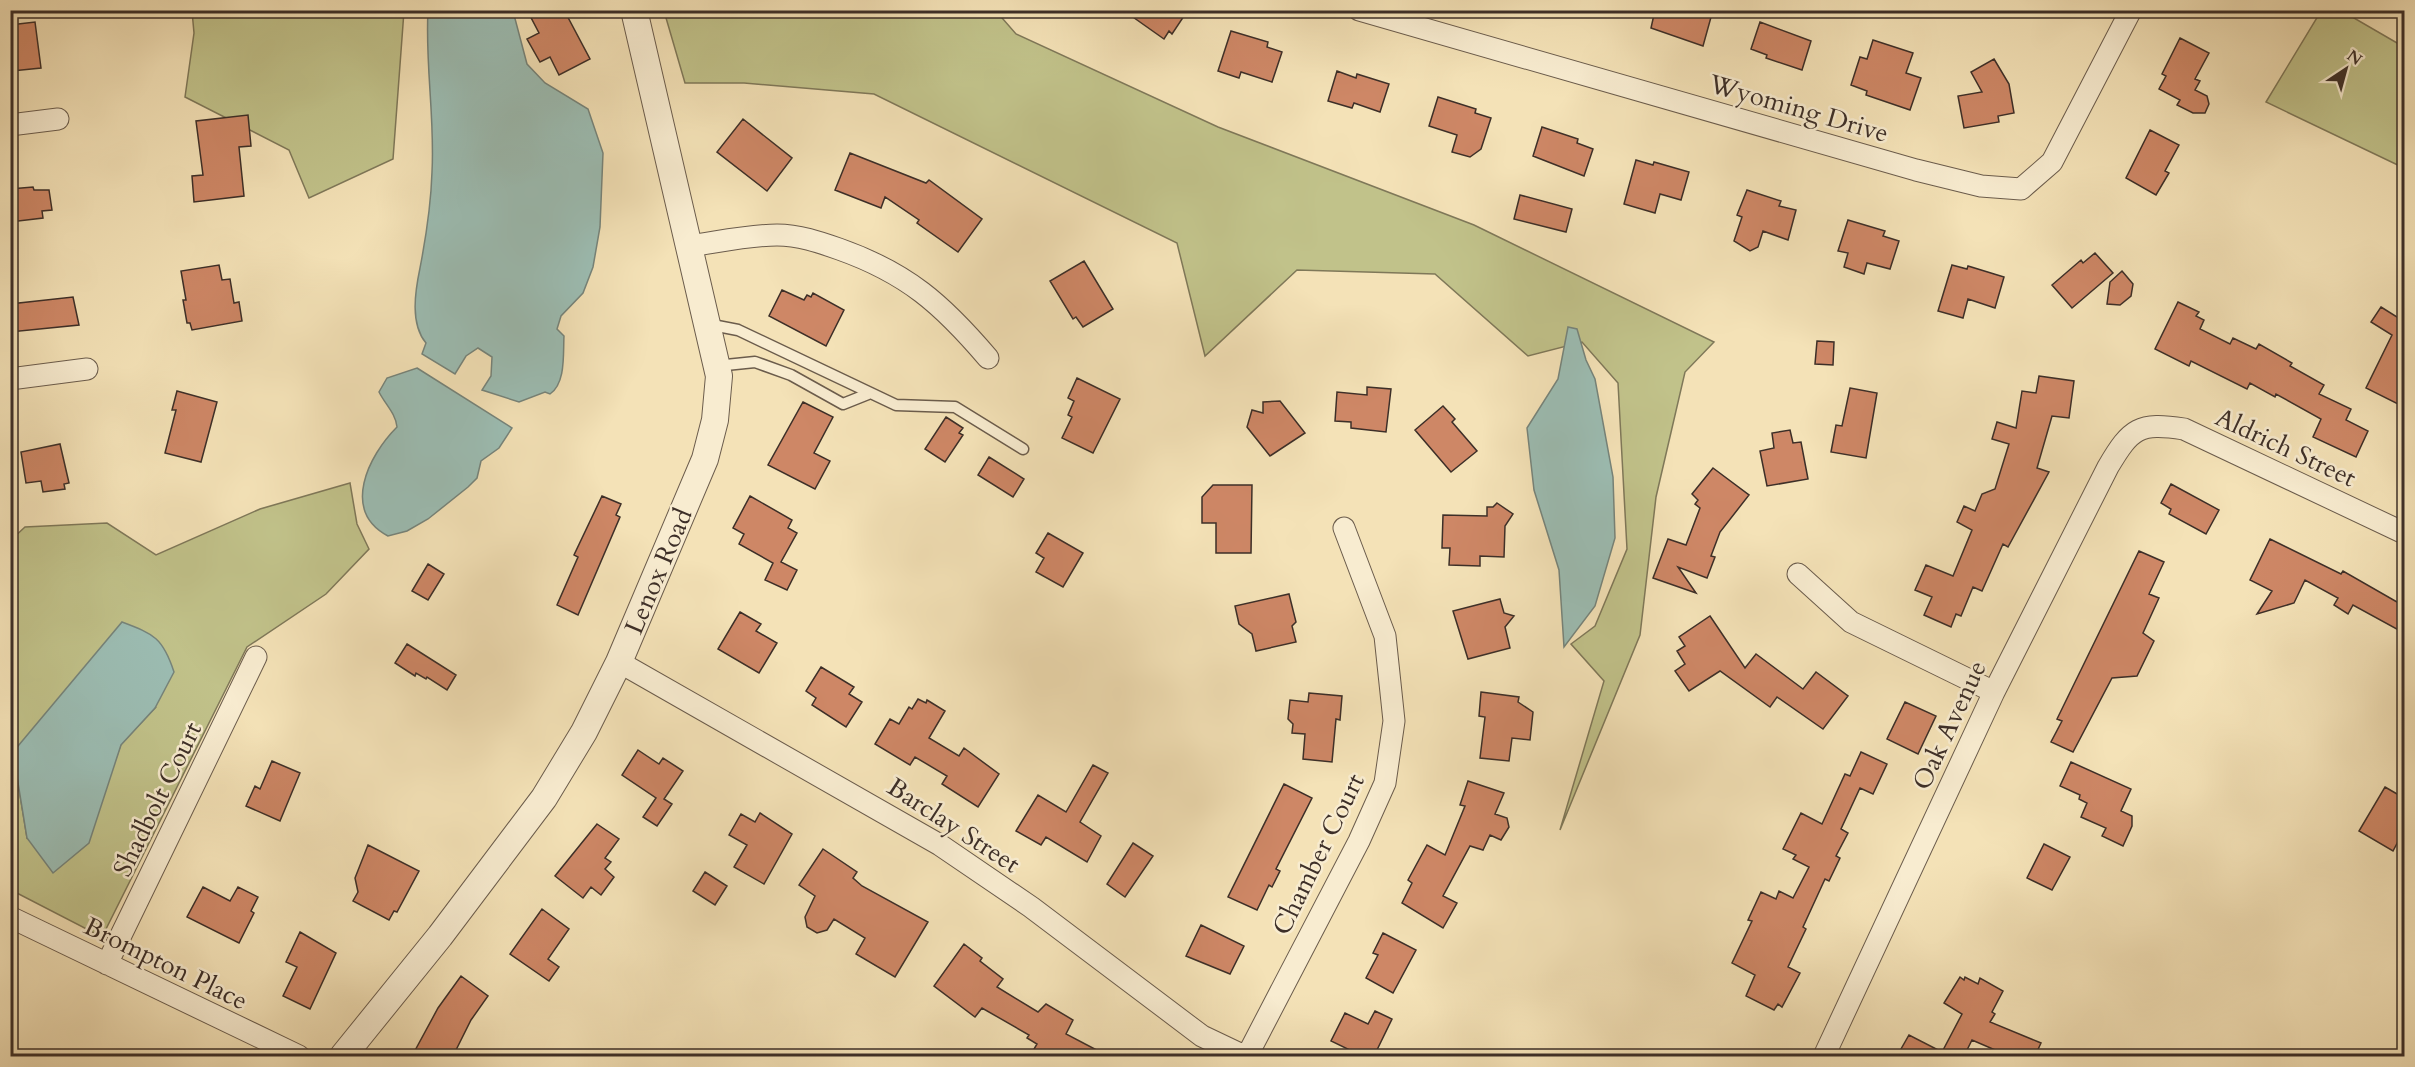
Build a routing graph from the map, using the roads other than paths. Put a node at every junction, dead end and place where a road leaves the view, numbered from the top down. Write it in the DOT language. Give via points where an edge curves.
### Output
graph roads {
  1 [pos="634,10"];
  2 [pos="1359,10"];
  3 [pos="2131,10"];
  4 [pos="58,119"];
  5 [pos="10,124"];
  6 [pos="690,246"];
  7 [pos="707,324"];
  8 [pos="787,353"];
  9 [pos="988,358"];
  10 [pos="716,366"];
  11 [pos="87,369"];
  12 [pos="791,375"];
  13 [pos="10,380"];
  14 [pos="868,394"];
  15 [pos="2140,427"];
  16 [pos="1023,449"];
  17 [pos="1344,528"];
  18 [pos="2404,533"];
  19 [pos="1798,574"];
  20 [pos="256,657"];
  21 [pos="619,662"];
  22 [pos="1994,692"];
  23 [pos="10,917"];
  24 [pos="107,964"];
  25 [pos="299,1056"];
  26 [pos="343,1056"];
  27 [pos="1246,1056"];
  28 [pos="1824,1056"];
  1 -- 6 [label="street, Lenox Road"];
  2 -- 3 [label="street, Wyoming Drive" via="1916,170 1981,186 2021,189 2052,162"];
  4 -- 5 [label="street"];
  6 -- 7 [label="street, Lenox Road"];
  6 -- 9 [label="street" via="776,235 810,239 857,255 908,280 954,318"];
  7 -- 8 [label="lane" via="738,330"];
  7 -- 10 [label="street, Lenox Road"];
  8 -- 12 [label="lane"];
  8 -- 14 [label="lane"];
  10 -- 12 [label="lane" via="755,362"];
  10 -- 21 [label="street, Lenox Road" via="716,420 705,459"];
  11 -- 13 [label="street"];
  12 -- 14 [label="lane" via="843,404"];
  14 -- 16 [label="lane" via="896,405 955,408"];
  15 -- 18 [label="street, Aldrich Street" via="2184,429"];
  15 -- 22 [label="street, Oak Avenue" via="2121,445 2108,466"];
  17 -- 27 [label="street, Chamber Court" via="1385,636 1395,721 1385,783 1359,841"];
  19 -- 22 [label="street" via="1851,622"];
  20 -- 24 [label="street, Shadbolt Court"];
  21 -- 26 [label="street, Lenox Road" via="584,732 544,798"];
  21 -- 27 [label="street, Barclay Street" via="940,845 1031,907 1202,1036"];
  22 -- 28 [label="street, Oak Avenue"];
  23 -- 24 [label="street, Brompton Place"];
  24 -- 25 [label="street, Brompton Place"];
}
